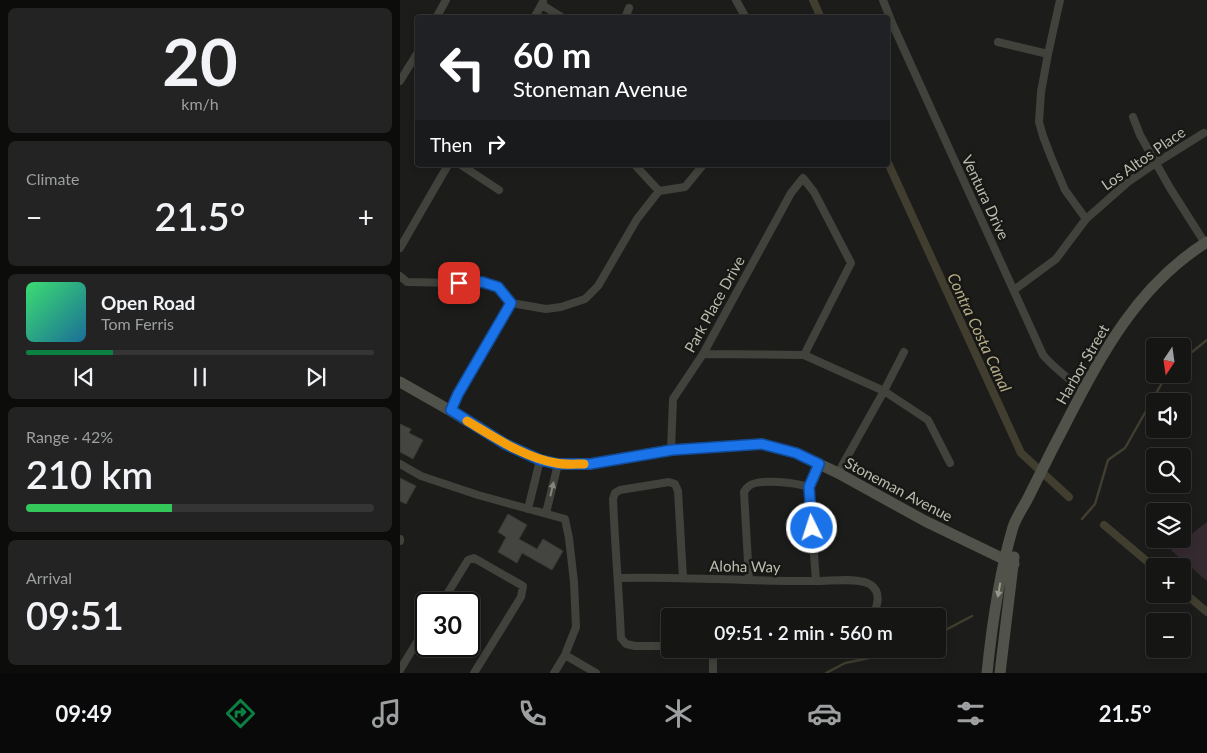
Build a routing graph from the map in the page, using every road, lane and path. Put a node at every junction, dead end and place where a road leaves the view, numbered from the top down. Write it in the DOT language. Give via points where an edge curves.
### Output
graph roads {
  1 [pos="446,0"];
  2 [pos="736,0"];
  3 [pos="1060,0"];
  4 [pos="885,1"];
  5 [pos="543,2"];
  6 [pos="629,8"];
  7 [pos="438,15"];
  8 [pos="536,15"];
  9 [pos="559,15"];
  10 [pos="626,15"];
  11 [pos="744,15"];
  12 [pos="890,15"];
  13 [pos="890,15"];
  14 [pos="998,42"];
  15 [pos="1048,54"];
  16 [pos="415,57"];
  17 [pos="400,81"];
  18 [pos="1133,117"];
  19 [pos="1204,133"];
  20 [pos="1156,163"];
  21 [pos="447,167"];
  22 [pos="464,167"];
  23 [pos="637,167"];
  24 [pos="701,167"];
  25 [pos="499,190"];
  26 [pos="659,191"];
  27 [pos="1086,219"];
  28 [pos="1206,242"];
  29 [pos="400,248"];
  30 [pos="400,276"];
  31 [pos="1014,290"];
  32 [pos="511,303"];
  33 [pos="904,352"];
  34 [pos="703,354"];
  35 [pos="804,355"];
  36 [pos="400,382"];
  37 [pos="1083,390"];
  38 [pos="884,391"];
  39 [pos="451,410"];
  40 [pos="672,450"];
  41 [pos="540,460"];
  42 [pos="950,463"];
  43 [pos="400,464"];
  44 [pos="558,464"];
  45 [pos="819,464"];
  46 [pos="838,473"];
  47 [pos="809,487"];
  48 [pos="528,508"];
  49 [pos="546,513"];
  50 [pos="1009,561"];
  51 [pos="619,578"];
  52 [pos="683,578"];
  53 [pos="749,580"];
  54 [pos="816,581"];
  55 [pos="448,592"];
  56 [pos="877,608"];
  57 [pos="415,645"];
  58 [pos="661,646"];
  59 [pos="565,656"];
  60 [pos="713,658"];
  61 [pos="400,669"];
  62 [pos="407,673"];
  63 [pos="474,673"];
  64 [pos="554,673"];
  65 [pos="596,673"];
  66 [pos="714,673"];
  67 [pos="987,673"];
  68 [pos="1000,673"];
  1 -- 7 [label="street"];
  2 -- 11 [label="street"];
  3 -- 15 [label="street"];
  4 -- 13 [label="street, Ventura Drive"];
  5 -- 8 [label="street"];
  5 -- 9 [label="street"];
  6 -- 10 [label="street"];
  12 -- 31 [label="street, Ventura Drive"];
  14 -- 15 [label="street"];
  15 -- 27 [label="street" via="1041,92 1040,122 1050,157 1065,190"];
  16 -- 17 [label="street"];
  18 -- 20 [label="street"];
  19 -- 20 [label="street, Los Altos Place"];
  20 -- 27 [label="street, Los Altos Place" via="1128,182"];
  20 -- 28 [label="street"];
  21 -- 29 [label="street"];
  22 -- 25 [label="street"];
  23 -- 26 [label="street"];
  24 -- 26 [label="street" via="685,187"];
  26 -- 32 [label="street" via="637,219 598,286 584,299 546,309"];
  27 -- 31 [label="street, Los Altos Place" via="1056,259"];
  28 -- 37 [label="street, Harbor Street" via="1173,266 1130,312"];
  30 -- 32 [label="street" via="407,282 482,282 498,287"];
  31 -- 37 [label="street, Ventura Drive" via="1043,355"];
  32 -- 39 [label="street"];
  33 -- 38 [label="street"];
  34 -- 35 [label="street"];
  34 -- 35 [label="street, Park Place Drive" via="791,192 803,178 814,192 851,263"];
  34 -- 40 [label="street, Park Place Drive" via="673,399"];
  35 -- 38 [label="street"];
  36 -- 39 [label="street, Stoneman Avenue"];
  37 -- 50 [label="street, Harbor Street" via="1014,525"];
  38 -- 42 [label="street" via="928,420"];
  38 -- 46 [label="street"];
  39 -- 41 [label="street, Stoneman Avenue" via="505,444"];
  40 -- 44 [label="street, Stoneman Avenue" via="590,464"];
  40 -- 45 [label="street, Stoneman Avenue" via="762,444 796,453"];
  41 -- 44 [label="street, Stoneman Avenue"];
  41 -- 48 [label="street"];
  43 -- 48 [label="street" via="421,476"];
  49 -- 44 [label="street, one-way"];
  45 -- 46 [label="street, Stoneman Avenue"];
  45 -- 47 [label="street"];
  46 -- 50 [label="street, Stoneman Avenue" via="925,521"];
  47 -- 53 [label="street" via="784,482 754,483 747,487 744,492"];
  47 -- 54 [label="street"];
  48 -- 49 [label="street"];
  49 -- 59 [label="street" via="565,519 569,538 576,627"];
  50 -- 67 [label="street, Harbor Street, one-way" via="992,633"];
  50 -- 68 [label="street, Harbor Street"];
  51 -- 52 [label="street, Aloha Way"];
  51 -- 52 [label="street" via="615,493 668,482 675,484 678,491"];
  51 -- 58 [label="street" via="621,638 626,644 635,646"];
  52 -- 53 [label="street, Aloha Way"];
  53 -- 54 [label="street, Aloha Way"];
  54 -- 56 [label="street, Aloha Way" via="855,580 870,584 878,598"];
  55 -- 63 [label="street" via="468,560 474,558 523,586 520,597"];
  57 -- 61 [label="street"];
  59 -- 64 [label="street"];
  59 -- 65 [label="street"];
  60 -- 66 [label="street"];
  61 -- 62 [label="street"];
}
